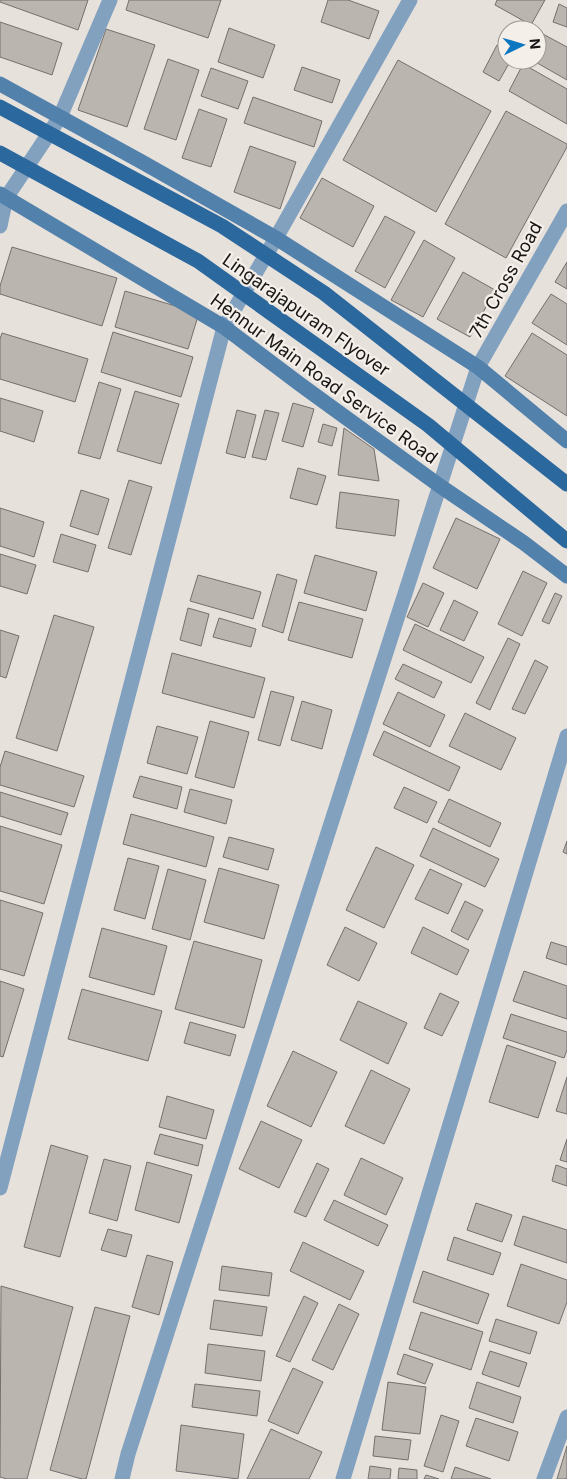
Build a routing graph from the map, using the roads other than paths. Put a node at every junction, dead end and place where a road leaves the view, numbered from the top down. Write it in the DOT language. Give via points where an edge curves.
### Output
graph roads {
  1 [pos="110,0"];
  2 [pos="410,0"];
  3 [pos="0,84"];
  4 [pos="0,107"];
  5 [pos="60,117"];
  6 [pos="0,153"];
  7 [pos="3,196"];
  8 [pos="567,211"];
  9 [pos="0,226"];
  10 [pos="276,238"];
  11 [pos="224,327"];
  12 [pos="478,367"];
  13 [pos="567,441"];
  14 [pos="567,484"];
  15 [pos="440,486"];
  16 [pos="567,541"];
  17 [pos="567,576"];
  18 [pos="567,736"];
  19 [pos="0,1188"];
  20 [pos="567,1417"];
  21 [pos="122,1479"];
  22 [pos="343,1479"];
  23 [pos="544,1479"];
  1 -- 5 [label="street"];
  2 -- 10 [label="street"];
  3 -- 5 [label="street"];
  4 -- 14 [label="main road, Lingarajapuram Flyover, bridge" via="222,226 324,293"];
  5 -- 7 [label="street"];
  5 -- 10 [label="street"];
  6 -- 16 [label="main road, Lingarajapuram Flyover, bridge" via="198,261 428,425"];
  7 -- 9 [label="street"];
  7 -- 11 [label="street, Hennur Main Road Service Road"];
  8 -- 12 [label="street, 7th Cross Road"];
  10 -- 11 [label="street"];
  10 -- 12 [label="street"];
  11 -- 15 [label="street, Hennur Main Road Service Road"];
  11 -- 19 [label="street"];
  12 -- 13 [label="street"];
  12 -- 15 [label="street, 7th Cross Road"];
  15 -- 17 [label="street, Hennur Main Road Service Road"];
  15 -- 21 [label="street, 7th Cross Road"];
  18 -- 22 [label="street"];
  20 -- 23 [label="street"];
}
